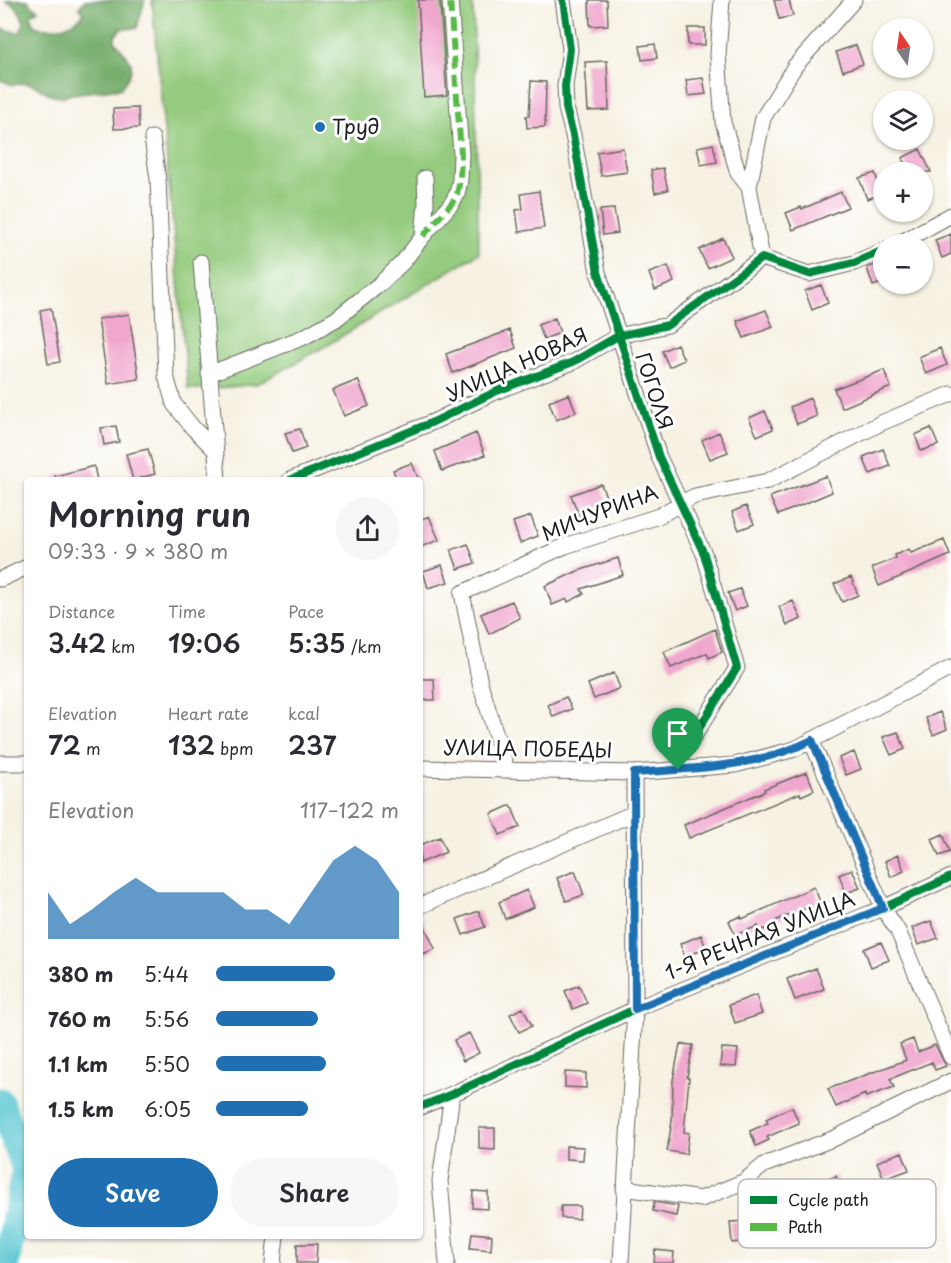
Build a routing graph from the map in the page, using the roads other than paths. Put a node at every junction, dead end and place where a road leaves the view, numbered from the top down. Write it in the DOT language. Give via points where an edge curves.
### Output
graph roads {
  1 [pos="450,0"];
  2 [pos="563,0"];
  3 [pos="722,0"];
  4 [pos="854,0"];
  5 [pos="152,138"];
  6 [pos="425,178"];
  7 [pos="749,186"];
  8 [pos="951,215"];
  9 [pos="916,234"];
  10 [pos="423,236"];
  11 [pos="873,255"];
  12 [pos="762,258"];
  13 [pos="201,262"];
  14 [pos="618,336"];
  15 [pos="210,382"];
  16 [pos="951,394"];
  17 [pos="215,450"];
  18 [pos="218,477"];
  19 [pos="297,477"];
  20 [pos="681,503"];
  21 [pos="24,568"];
  22 [pos="1,579"];
  23 [pos="951,669"];
  24 [pos="812,740"];
  25 [pos="0,763"];
  26 [pos="24,763"];
  27 [pos="423,768"];
  28 [pos="507,770"];
  29 [pos="678,770"];
  30 [pos="634,773"];
  31 [pos="634,813"];
  32 [pos="951,877"];
  33 [pos="423,905"];
  34 [pos="883,908"];
  35 [pos="635,1009"];
  36 [pos="951,1057"];
  37 [pos="951,1081"];
  38 [pos="452,1094"];
  39 [pos="423,1106"];
  40 [pos="747,1179"];
  41 [pos="738,1184"];
  42 [pos="624,1188"];
  43 [pos="276,1239"];
  44 [pos="273,1263"];
  45 [pos="447,1263"];
  46 [pos="621,1263"];
  1 -- 10 [label="street" via="460,180 452,203"];
  2 -- 14 [label="street, ГОГОЛЯ" via="570,49 566,108 598,272"];
  3 -- 7 [label="street" via="718,55 723,122 738,173"];
  4 -- 7 [label="street" via="795,66 763,118"];
  5 -- 17 [label="street" via="158,180 166,376 174,404"];
  6 -- 10 [label="street"];
  7 -- 12 [label="street"];
  8 -- 9 [label="street"];
  10 -- 15 [label="street" via="396,269 336,319"];
  11 -- 12 [label="street" via="809,274"];
  12 -- 14 [label="street, УЛИЦА НОВАЯ" via="668,325"];
  13 -- 15 [label="street"];
  14 -- 19 [label="street, УЛИЦА НОВАЯ" via="573,362"];
  14 -- 20 [label="street, ГОГОЛЯ" via="659,457"];
  15 -- 17 [label="street"];
  16 -- 20 [label="street, МИЧУРИНА" via="880,423 768,481 695,496"];
  17 -- 18 [label="street"];
  20 -- 28 [label="street, МИЧУРИНА" via="660,516 565,546 462,593 480,683"];
  20 -- 29 [label="street, ГОГОЛЯ" via="704,554 737,668 682,755"];
  21 -- 22 [label="street"];
  23 -- 24 [label="street, УЛИЦА ПОБЕДЫ"];
  24 -- 29 [label="street, УЛИЦА ПОБЕДЫ" via="795,749 735,765"];
  24 -- 34 [label="street"];
  25 -- 26 [label="street"];
  27 -- 28 [label="street, УЛИЦА ПОБЕДЫ"];
  28 -- 30 [label="street, УЛИЦА ПОБЕДЫ"];
  29 -- 30 [label="street, УЛИЦА ПОБЕДЫ"];
  30 -- 31 [label="street"];
  31 -- 33 [label="street"];
  31 -- 35 [label="street"];
  32 -- 34 [label="street, 1-Я РЕЧНАЯ УЛИЦА"];
  34 -- 35 [label="street, 1-Я РЕЧНАЯ УЛИЦА"];
  34 -- 36 [label="street" via="898,931"];
  35 -- 38 [label="street, 1-Я РЕЧНАЯ УЛИЦА"];
  35 -- 42 [label="street"];
  37 -- 40 [label="street" via="835,1137 764,1165"];
  38 -- 39 [label="street, 1-Я РЕЧНАЯ УЛИЦА"];
  38 -- 45 [label="street" via="440,1181"];
  41 -- 42 [label="street" via="701,1199"];
  42 -- 46 [label="street"];
  43 -- 44 [label="street"];
}
